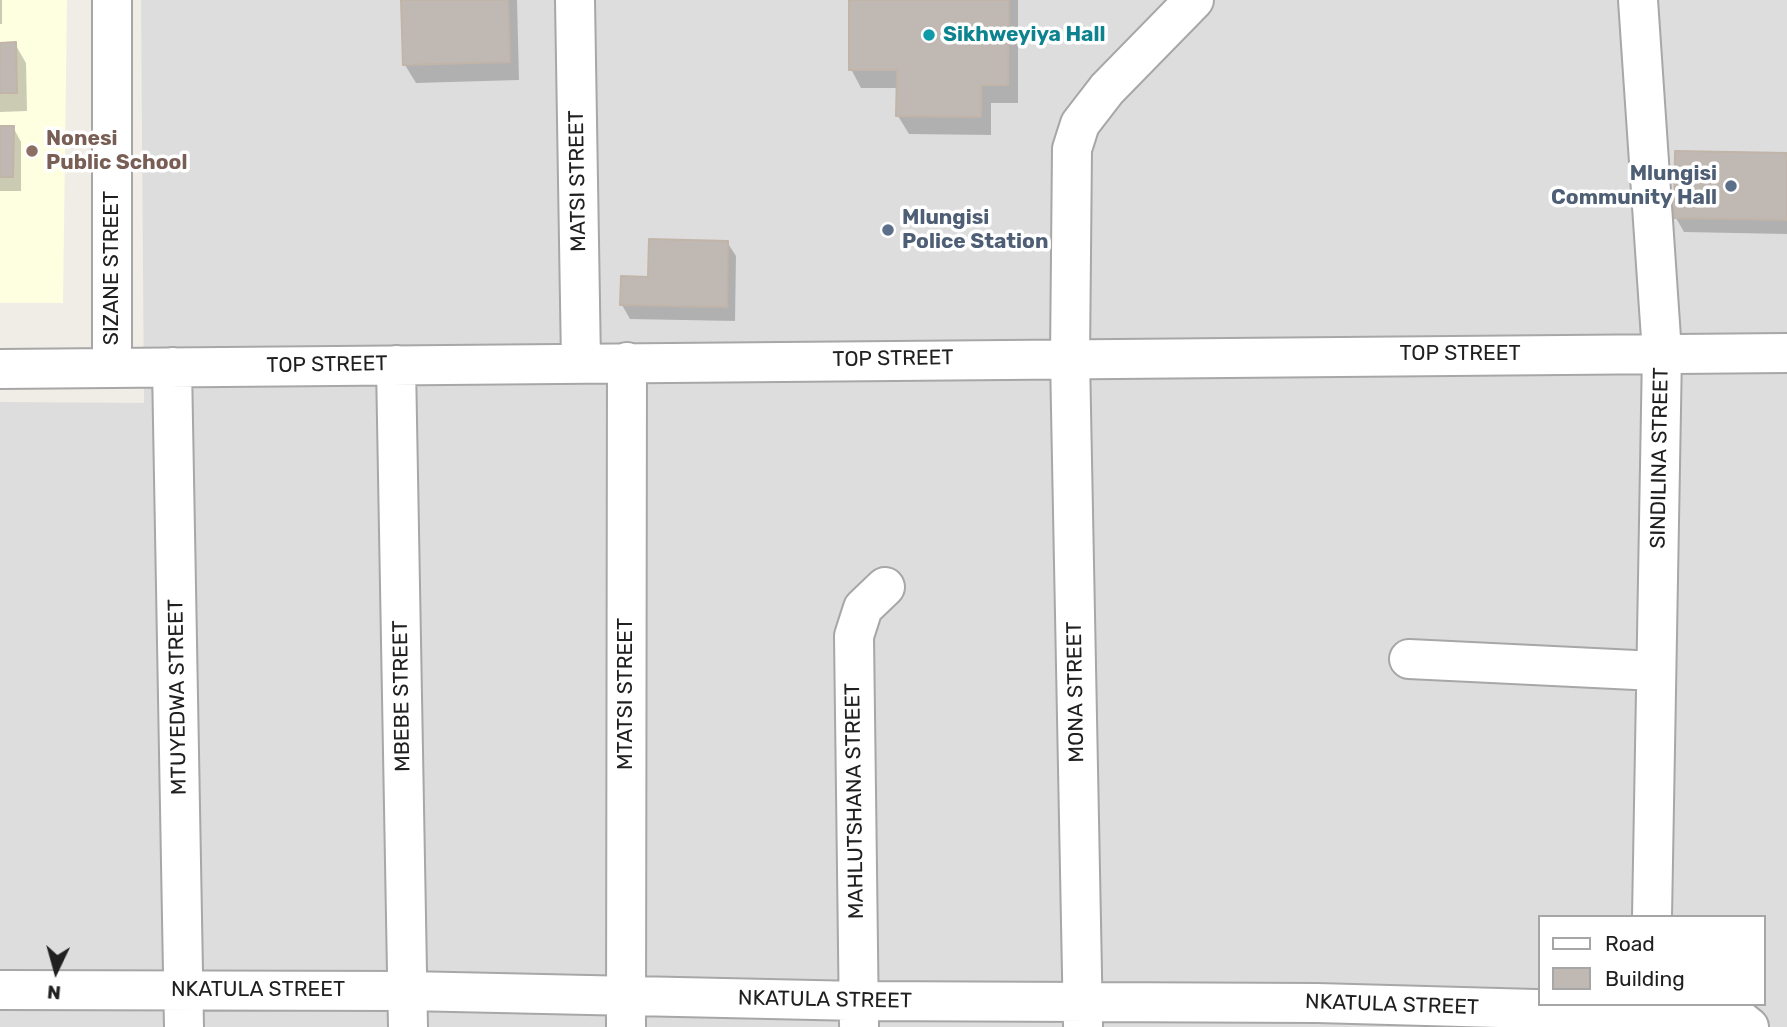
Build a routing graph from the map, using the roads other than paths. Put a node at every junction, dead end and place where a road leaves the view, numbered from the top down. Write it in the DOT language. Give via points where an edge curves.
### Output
graph roads {
  1 [pos="112,0"];
  2 [pos="575,0"];
  3 [pos="1194,0"];
  4 [pos="1638,0"];
  5 [pos="1662,353"];
  6 [pos="1787,353"];
  7 [pos="1070,358"];
  8 [pos="581,362"];
  9 [pos="627,362"];
  10 [pos="396,365"];
  11 [pos="172,367"];
  12 [pos="113,368"];
  13 [pos="0,369"];
  14 [pos="886,587"];
  15 [pos="1409,659"];
  16 [pos="1656,670"];
  17 [pos="1652,915"];
  18 [pos="0,990"];
  19 [pos="184,990"];
  20 [pos="1650,1008"];
  21 [pos="408,1009"];
  22 [pos="626,1012"];
  23 [pos="859,1014"];
  24 [pos="1082,1014"];
  25 [pos="1317,1015"];
  26 [pos="1524,1018"];
  27 [pos="184,1027"];
  28 [pos="1749,1027"];
  1 -- 12 [label="street, SIZANE STREET"];
  2 -- 8 [label="street, MATSI STREET"];
  3 -- 7 [label="street, MONA STREET" via="1107,89 1080,124 1070,172"];
  4 -- 5 [label="street, SINDILINA STREET"];
  5 -- 6 [label="street, TOP STREET"];
  5 -- 7 [label="street, TOP STREET"];
  5 -- 16 [label="street, SINDILINA STREET"];
  7 -- 9 [label="street, TOP STREET"];
  7 -- 24 [label="street, MONA STREET"];
  8 -- 9 [label="street, TOP STREET"];
  8 -- 10 [label="street, TOP STREET"];
  9 -- 22 [label="street, MTATSI STREET"];
  10 -- 11 [label="street, TOP STREET"];
  10 -- 21 [label="street, MBEBE STREET"];
  11 -- 12 [label="street, TOP STREET"];
  11 -- 19 [label="street, MTUYEDWA STREET"];
  12 -- 13 [label="street, TOP STREET"];
  14 -- 23 [label="street, MAHLUTSHANA STREET" via="863,608 854,636"];
  15 -- 16 [label="street"];
  16 -- 17 [label="street, SINDILINA STREET"];
  18 -- 19 [label="street, NKATULA STREET"];
  19 -- 21 [label="street, NKATULA STREET"];
  19 -- 27 [label="street, MTUYEDWA STREET"];
  20 -- 26 [label="street, NKATULA STREET"];
  20 -- 28 [label="street, NKATULA STREET" via="1727,1016"];
  21 -- 22 [label="street, NKATULA STREET"];
  22 -- 23 [label="street, NKATULA STREET"];
  23 -- 24 [label="street, NKATULA STREET"];
  24 -- 25 [label="street, NKATULA STREET"];
  25 -- 26 [label="street, NKATULA STREET"];
}
